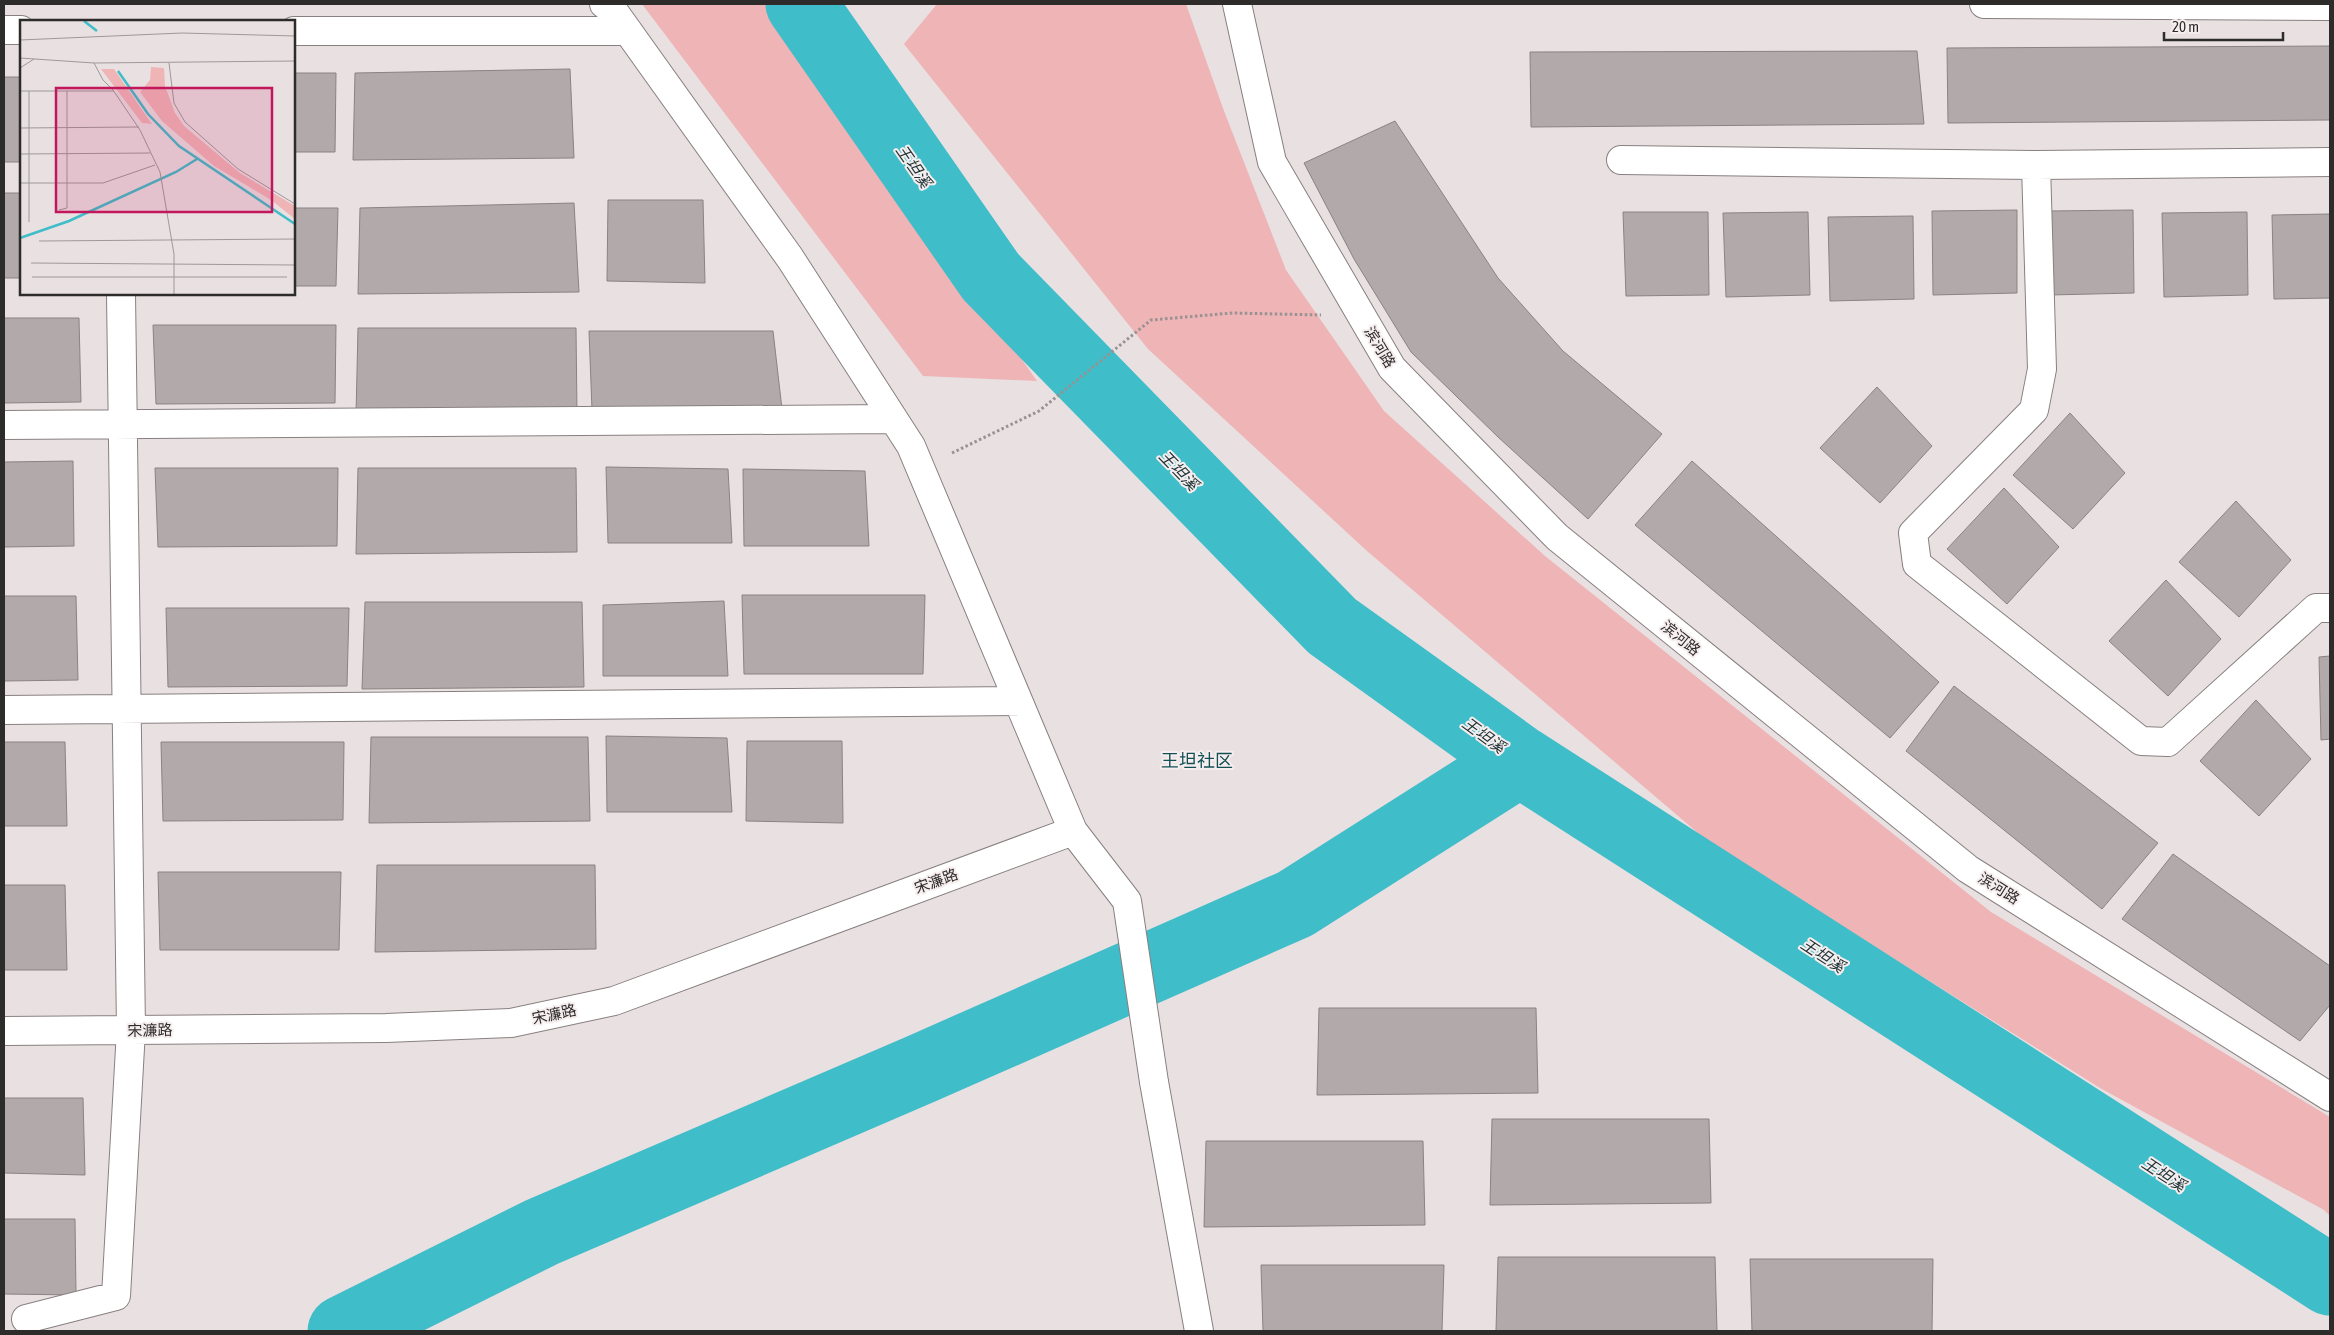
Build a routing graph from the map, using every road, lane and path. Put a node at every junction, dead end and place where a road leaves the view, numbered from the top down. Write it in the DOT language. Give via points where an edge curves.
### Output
graph roads {
  1 [pos="604,4"];
  2 [pos="1237,4"];
  3 [pos="1984,4"];
  4 [pos="2330,6"];
  5 [pos="4,30"];
  6 [pos="20,30"];
  7 [pos="295,31"];
  8 [pos="628,31"];
  9 [pos="1622,160"];
  10 [pos="2330,162"];
  11 [pos="2036,165"];
  12 [pos="121,295"];
  13 [pos="1362,316"];
  14 [pos="893,419"];
  15 [pos="123,424"];
  16 [pos="4,426"];
  17 [pos="920,469"];
  18 [pos="2330,608"];
  19 [pos="1018,701"];
  20 [pos="127,709"];
  21 [pos="4,710"];
  22 [pos="1073,830"];
  23 [pos="132,1030"];
  24 [pos="4,1031"];
  25 [pos="2330,1097"];
  26 [pos="26,1319"];
  27 [pos="1199,1331"];
  1 -- 8 [label="street"];
  2 -- 13 [label="street, 滨河路" via="1272,162"];
  3 -- 4 [label="street"];
  5 -- 6 [label="street"];
  7 -- 8 [label="street"];
  8 -- 14 [label="street" via="790,258"];
  9 -- 11 [label="street"];
  10 -- 11 [label="street"];
  11 -- 18 [label="street" via="2042,369 2034,410 1913,533 1917,564 2141,741 2168,742 2316,608"];
  12 -- 15 [label="street"];
  13 -- 17 [label="path" via="1232,313 1151,320 1039,411"];
  13 -- 25 [label="street, 滨河路" via="1392,368 1557,537 1953,857"];
  14 -- 15 [label="street"];
  14 -- 17 [label="street" via="911,446"];
  15 -- 16 [label="street"];
  15 -- 20 [label="street"];
  17 -- 19 [label="street"];
  19 -- 20 [label="street"];
  19 -- 22 [label="street"];
  20 -- 21 [label="street"];
  20 -- 23 [label="street"];
  22 -- 23 [label="street, 宋濂路" via="614,1001 511,1023 386,1028"];
  22 -- 27 [label="street" via="1126,901 1154,1082"];
  23 -- 24 [label="street, 宋濂路"];
  23 -- 26 [label="street" via="116,1296"];
}
